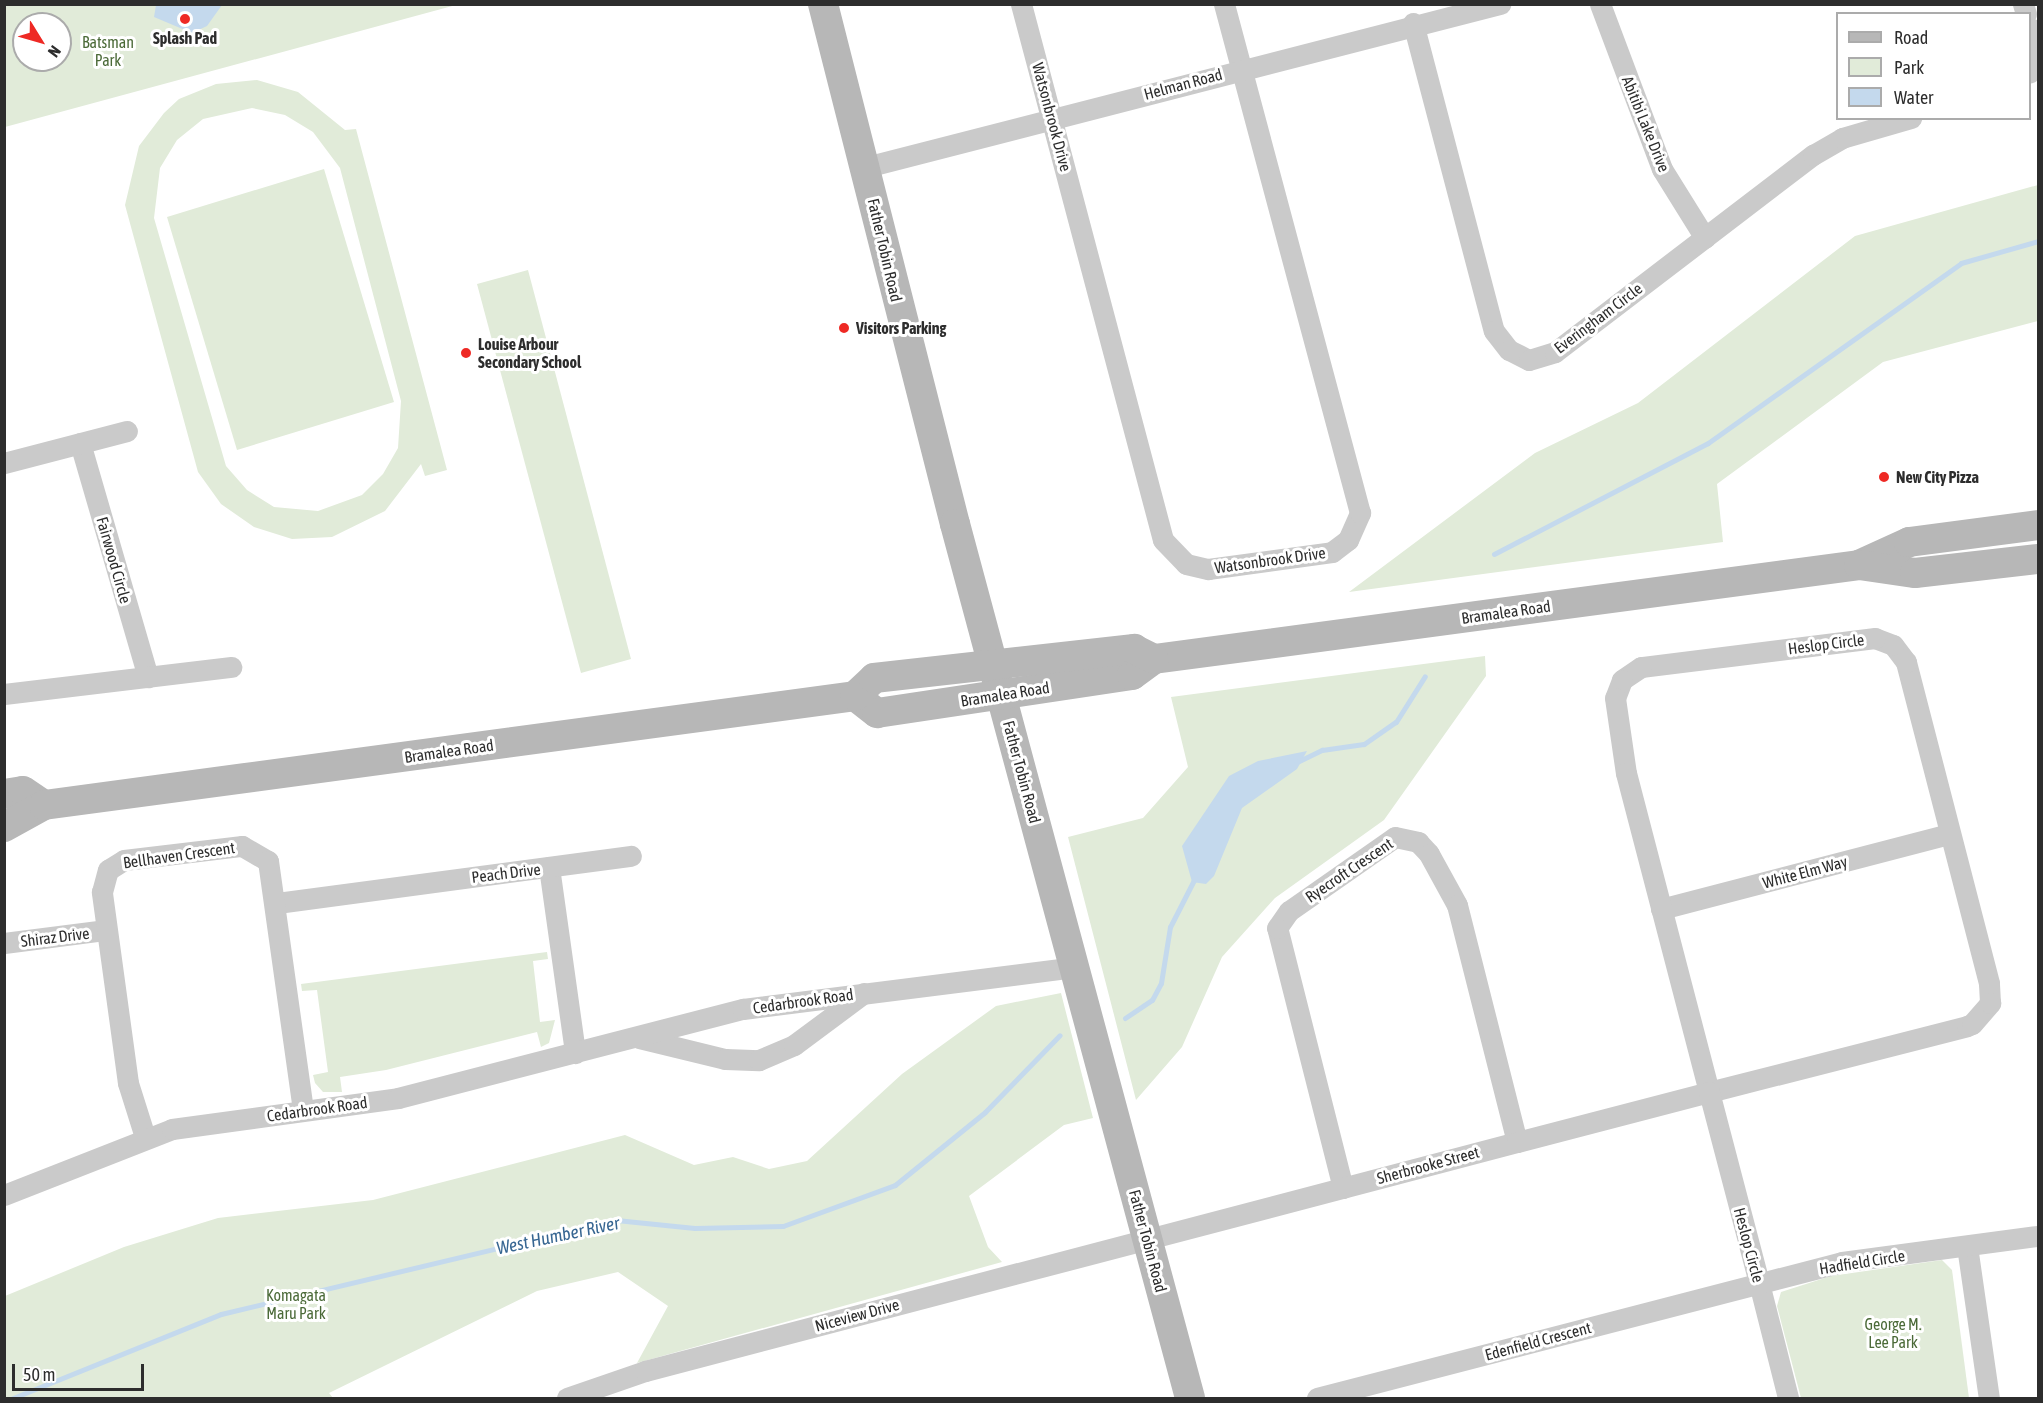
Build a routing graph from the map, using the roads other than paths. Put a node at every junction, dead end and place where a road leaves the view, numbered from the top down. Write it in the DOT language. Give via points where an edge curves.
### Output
graph roads {
  1 [pos="823,4"];
  2 [pos="1021,4"];
  3 [pos="1224,4"];
  4 [pos="1500,4"];
  5 [pos="1600,4"];
  6 [pos="1413,23"];
  7 [pos="2031,32"];
  8 [pos="2031,66"];
  9 [pos="1241,69"];
  10 [pos="1054,119"];
  11 [pos="1904,120"];
  12 [pos="866,167"];
  13 [pos="1705,238"];
  14 [pos="127,431"];
  15 [pos="80,443"];
  16 [pos="4,464"];
  17 [pos="2038,525"];
  18 [pos="2038,559"];
  19 [pos="1859,565"];
  20 [pos="1154,659"];
  21 [pos="993,664"];
  22 [pos="231,667"];
  23 [pos="148,677"];
  24 [pos="4,694"];
  25 [pos="1001,694"];
  26 [pos="855,696"];
  27 [pos="4,794"];
  28 [pos="44,805"];
  29 [pos="4,827"];
  30 [pos="1949,834"];
  31 [pos="631,856"];
  32 [pos="549,867"];
  33 [pos="277,903"];
  34 [pos="1661,909"];
  35 [pos="106,930"];
  36 [pos="4,943"];
  37 [pos="1076,967"];
  38 [pos="865,992"];
  39 [pos="635,1037"];
  40 [pos="575,1053"];
  41 [pos="1709,1092"];
  42 [pos="303,1111"];
  43 [pos="145,1137"];
  44 [pos="1517,1142"];
  45 [pos="1343,1188"];
  46 [pos="4,1194"];
  47 [pos="2038,1236"];
  48 [pos="1148,1239"];
  49 [pos="1967,1246"];
  50 [pos="1759,1283"];
  51 [pos="567,1398"];
  52 [pos="1190,1398"];
  53 [pos="1317,1398"];
  54 [pos="1788,1398"];
  55 [pos="1989,1398"];
  1 -- 12 [label="main road, Father Tobin Road"];
  2 -- 10 [label="street, Watsonbrook Drive"];
  3 -- 9 [label="street, Watsonbrook Drive"];
  4 -- 6 [label="street, Helman Road"];
  5 -- 13 [label="street, Abitibi Lake Drive" via="1659,162"];
  6 -- 9 [label="street, Helman Road"];
  6 -- 13 [label="street, Everingham Circle" via="1494,331 1509,350 1529,360 1549,355"];
  7 -- 8 [label="street"];
  9 -- 10 [label="street, Helman Road"];
  9 -- 10 [label="street, Watsonbrook Drive" via="1331,418 1359,499 1357,527 1332,552 1208,569 1186,564 1169,552"];
  10 -- 12 [label="street, Helman Road"];
  11 -- 13 [label="street, Everingham Circle" via="1842,138"];
  12 -- 21 [label="main road, Father Tobin Road"];
  14 -- 15 [label="street"];
  15 -- 16 [label="street"];
  15 -- 23 [label="street, Fairwood Circle"];
  17 -- 19 [label="main road, Bramalea Road" via="1909,542"];
  18 -- 19 [label="main road, Bramalea Road" via="1915,573"];
  19 -- 20 [label="main road, Bramalea Road"];
  20 -- 21 [label="main road, Bramalea Road" via="1134,649"];
  20 -- 25 [label="main road, Bramalea Road" via="1132,675"];
  21 -- 25 [label="main road, Father Tobin Road"];
  21 -- 26 [label="main road, Bramalea Road" via="874,678"];
  22 -- 23 [label="street"];
  23 -- 24 [label="street"];
  25 -- 26 [label="main road, Bramalea Road" via="877,712"];
  25 -- 37 [label="main road, Father Tobin Road"];
  26 -- 28 [label="main road, Bramalea Road"];
  27 -- 28 [label="main road" via="23,791"];
  28 -- 29 [label="main road, Bramalea Road"];
  30 -- 34 [label="street, White Elm Way"];
  30 -- 34 [label="street, Heslop Circle" via="1906,662 1885,640 1641,668 1617,688 1615,712"];
  30 -- 41 [label="street, Heslop Circle" via="1989,983 1987,1011 1967,1026"];
  31 -- 32 [label="street"];
  32 -- 33 [label="street, Peach Drive"];
  32 -- 40 [label="street, Peach Drive"];
  33 -- 35 [label="street, Bellhaven Crescent" via="268,861 252,848 124,860 108,870 102,883"];
  33 -- 42 [label="street, Bellhaven Crescent"];
  34 -- 41 [label="street, Heslop Circle"];
  35 -- 36 [label="street, Shiraz Drive"];
  35 -- 43 [label="street, Bellhaven Crescent" via="128,1083"];
  37 -- 38 [label="street, Cedarbrook Road"];
  37 -- 48 [label="main road, Father Tobin Road"];
  38 -- 39 [label="street, Cedarbrook Road" via="743,1009"];
  38 -- 39 [label="street, Cedarbrook Road" via="794,1045 759,1060 725,1059"];
  39 -- 40 [label="street, Cedarbrook Road"];
  40 -- 42 [label="street, Cedarbrook Road" via="398,1098"];
  41 -- 44 [label="street, Sherbrooke Street"];
  41 -- 50 [label="street, Heslop Circle"];
  42 -- 43 [label="street, Cedarbrook Road"];
  43 -- 46 [label="street, Cedarbrook Road"];
  44 -- 45 [label="street, Sherbrooke Street"];
  44 -- 45 [label="street, Ryecroft Crescent" via="1457,905 1429,854 1418,842 1395,837 1289,911 1277,928"];
  45 -- 48 [label="street, Sherbrooke Street"];
  47 -- 49 [label="street, Hadfield Circle"];
  48 -- 51 [label="street, Niceview Drive" via="645,1371"];
  48 -- 52 [label="main road, Father Tobin Road"];
  49 -- 50 [label="street, Hadfield Circle" via="1842,1262"];
  49 -- 55 [label="street"];
  50 -- 53 [label="street, Edenfield Crescent"];
  50 -- 54 [label="street, Heslop Circle"];
}
